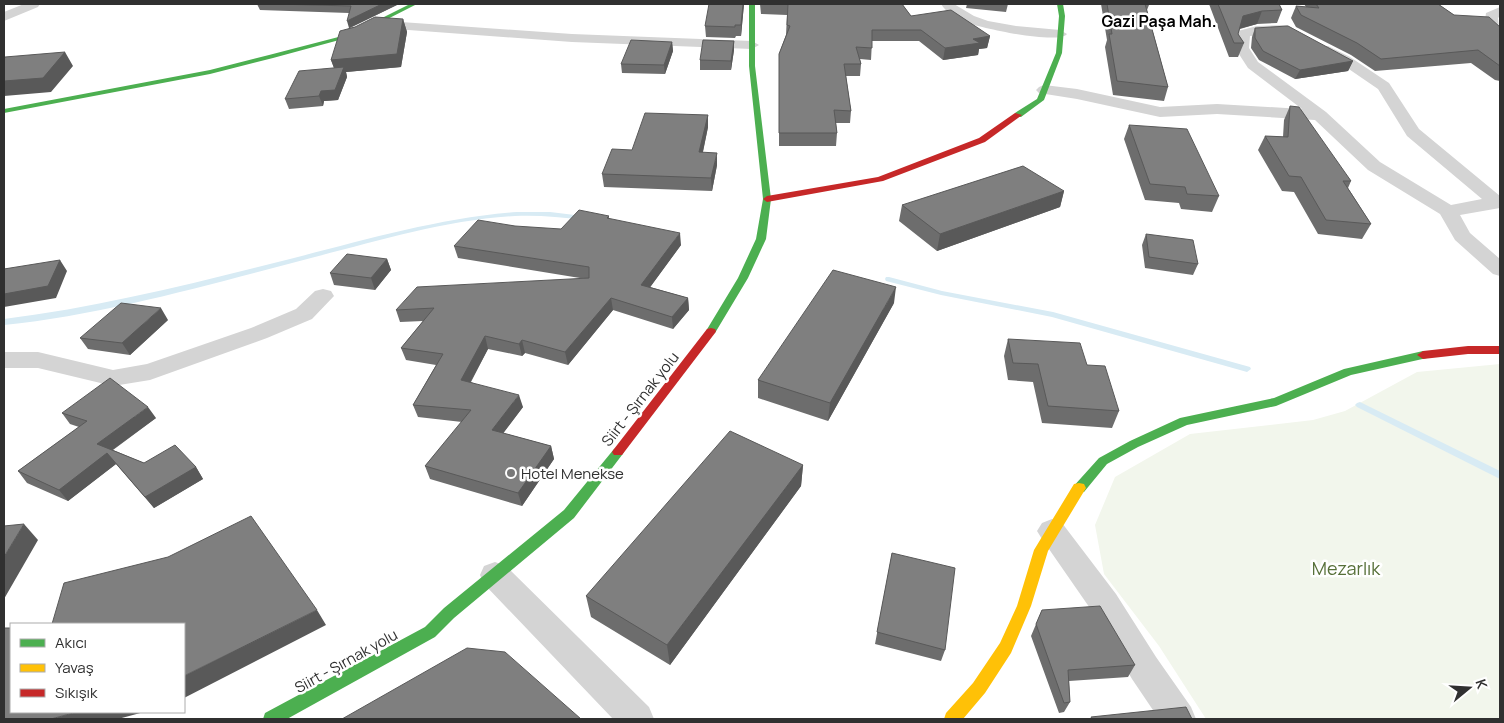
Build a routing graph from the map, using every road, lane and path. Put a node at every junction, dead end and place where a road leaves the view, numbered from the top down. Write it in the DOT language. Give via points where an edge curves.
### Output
graph roads {
  1 [pos="34,4"];
  2 [pos="414,4"];
  3 [pos="752,4"];
  4 [pos="947,4"];
  5 [pos="1060,4"];
  6 [pos="1500,11"];
  7 [pos="1279,12"];
  8 [pos="4,17"];
  9 [pos="371,24"];
  10 [pos="1288,29"];
  11 [pos="1060,34"];
  12 [pos="1500,35"];
  13 [pos="752,45"];
  14 [pos="1044,90"];
  15 [pos="4,111"];
  16 [pos="1320,116"];
  17 [pos="767,199"];
  18 [pos="1498,202"];
  19 [pos="1448,211"];
  20 [pos="1500,270"];
  21 [pos="323,296"];
  22 [pos="1500,350"];
  23 [pos="4,360"];
  24 [pos="1052,530"];
  25 [pos="495,575"];
  26 [pos="271,719"];
  27 [pos="637,719"];
  28 [pos="952,719"];
  29 [pos="1179,719"];
  1 -- 8 [label="street"];
  2 -- 9 [label="street"];
  3 -- 13 [label="street, Siirt - Şırnak yolu"];
  4 -- 11 [label="street" via="966,18 1019,30"];
  5 -- 11 [label="street"];
  6 -- 12 [label="street" via="1491,16 1491,28"];
  7 -- 10 [label="street"];
  9 -- 13 [label="street" via="572,38"];
  9 -- 15 [label="street" via="352,35 210,72"];
  10 -- 16 [label="street" via="1243,34 1242,48 1253,65"];
  10 -- 18 [label="street" via="1384,86 1413,132"];
  11 -- 14 [label="street" via="1059,53"];
  13 -- 17 [label="street, Siirt - Şırnak yolu"];
  14 -- 16 [label="street" via="1160,112 1217,109"];
  14 -- 17 [label="street" via="1040,100 982,140 880,180"];
  16 -- 19 [label="street" via="1374,166"];
  17 -- 25 [label="street, Siirt - Şırnak yolu" via="760,239 743,278 709,335 569,514"];
  18 -- 19 [label="street"];
  19 -- 20 [label="street" via="1462,236"];
  21 -- 23 [label="street" via="295,318 150,372 113,378 38,360"];
  22 -- 24 [label="street" via="1458,351 1390,361 1348,372 1276,402 1184,420 1103,461 1082,483"];
  24 -- 28 [label="street" via="1041,550 1024,606 1006,648 980,688"];
  24 -- 29 [label="street" via="1105,604"];
  25 -- 26 [label="street, Siirt - Şırnak yolu" via="430,632"];
  25 -- 27 [label="street"];
}
